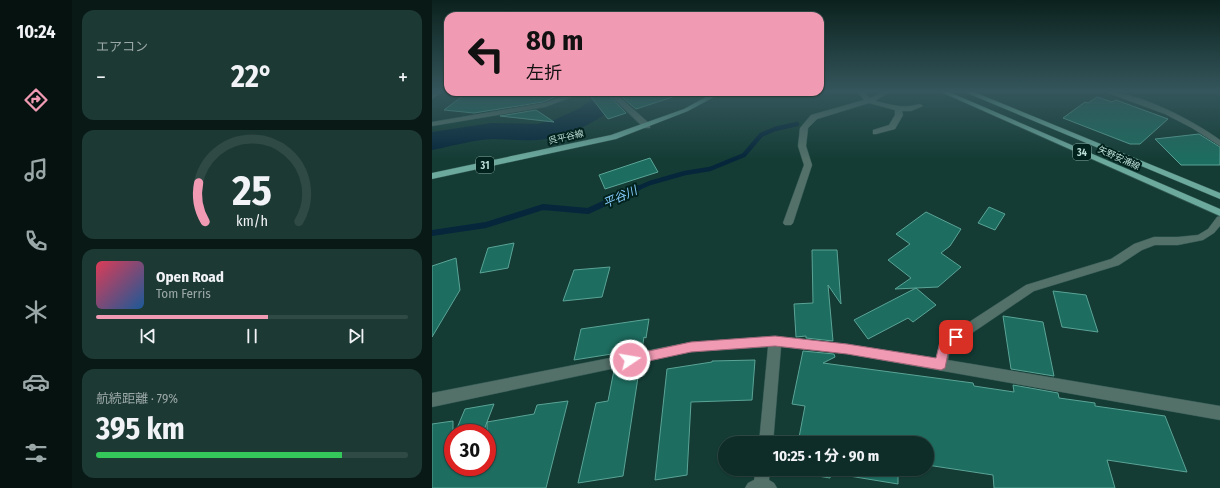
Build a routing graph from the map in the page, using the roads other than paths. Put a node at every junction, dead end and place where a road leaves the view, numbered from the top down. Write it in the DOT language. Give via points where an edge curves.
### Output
graph roads {
  1 [pos="487,115"];
  2 [pos="635,115"];
  3 [pos="674,115"];
  4 [pos="822,115"];
  5 [pos="900,115"];
  6 [pos="996,115"];
  7 [pos="1024,115"];
  8 [pos="1172,115"];
  9 [pos="432,124"];
  10 [pos="647,126"];
  11 [pos="876,132"];
  12 [pos="1220,144"];
  13 [pos="432,176"];
  14 [pos="1220,196"];
  15 [pos="1220,213"];
  16 [pos="1220,219"];
  17 [pos="788,223"];
  18 [pos="775,341"];
  19 [pos="941,364"];
  20 [pos="432,400"];
  21 [pos="1220,413"];
  22 [pos="767,436"];
  23 [pos="762,476"];
  24 [pos="761,488"];
  1 -- 9 [label="street"];
  2 -- 10 [label="street"];
  3 -- 10 [label="main road, 呉平谷線 / 31"];
  4 -- 17 [label="street" via="814,117 804,128 802,146 808,165"];
  5 -- 11 [label="street" via="892,126"];
  6 -- 15 [label="main road, 矢野安浦線 / 34"];
  7 -- 14 [label="main road, 矢野安浦線 / 34"];
  8 -- 12 [label="street"];
  10 -- 13 [label="main road, 呉平谷線 / 31" via="613,137"];
  16 -- 19 [label="street" via="1211,231 1200,238 1154,241 1138,247 1115,262 1030,288 944,345"];
  18 -- 19 [label="street"];
  18 -- 20 [label="street" via="691,347"];
  18 -- 22 [label="street"];
  19 -- 21 [label="street"];
  23 -- 24 [label="street"];
}
